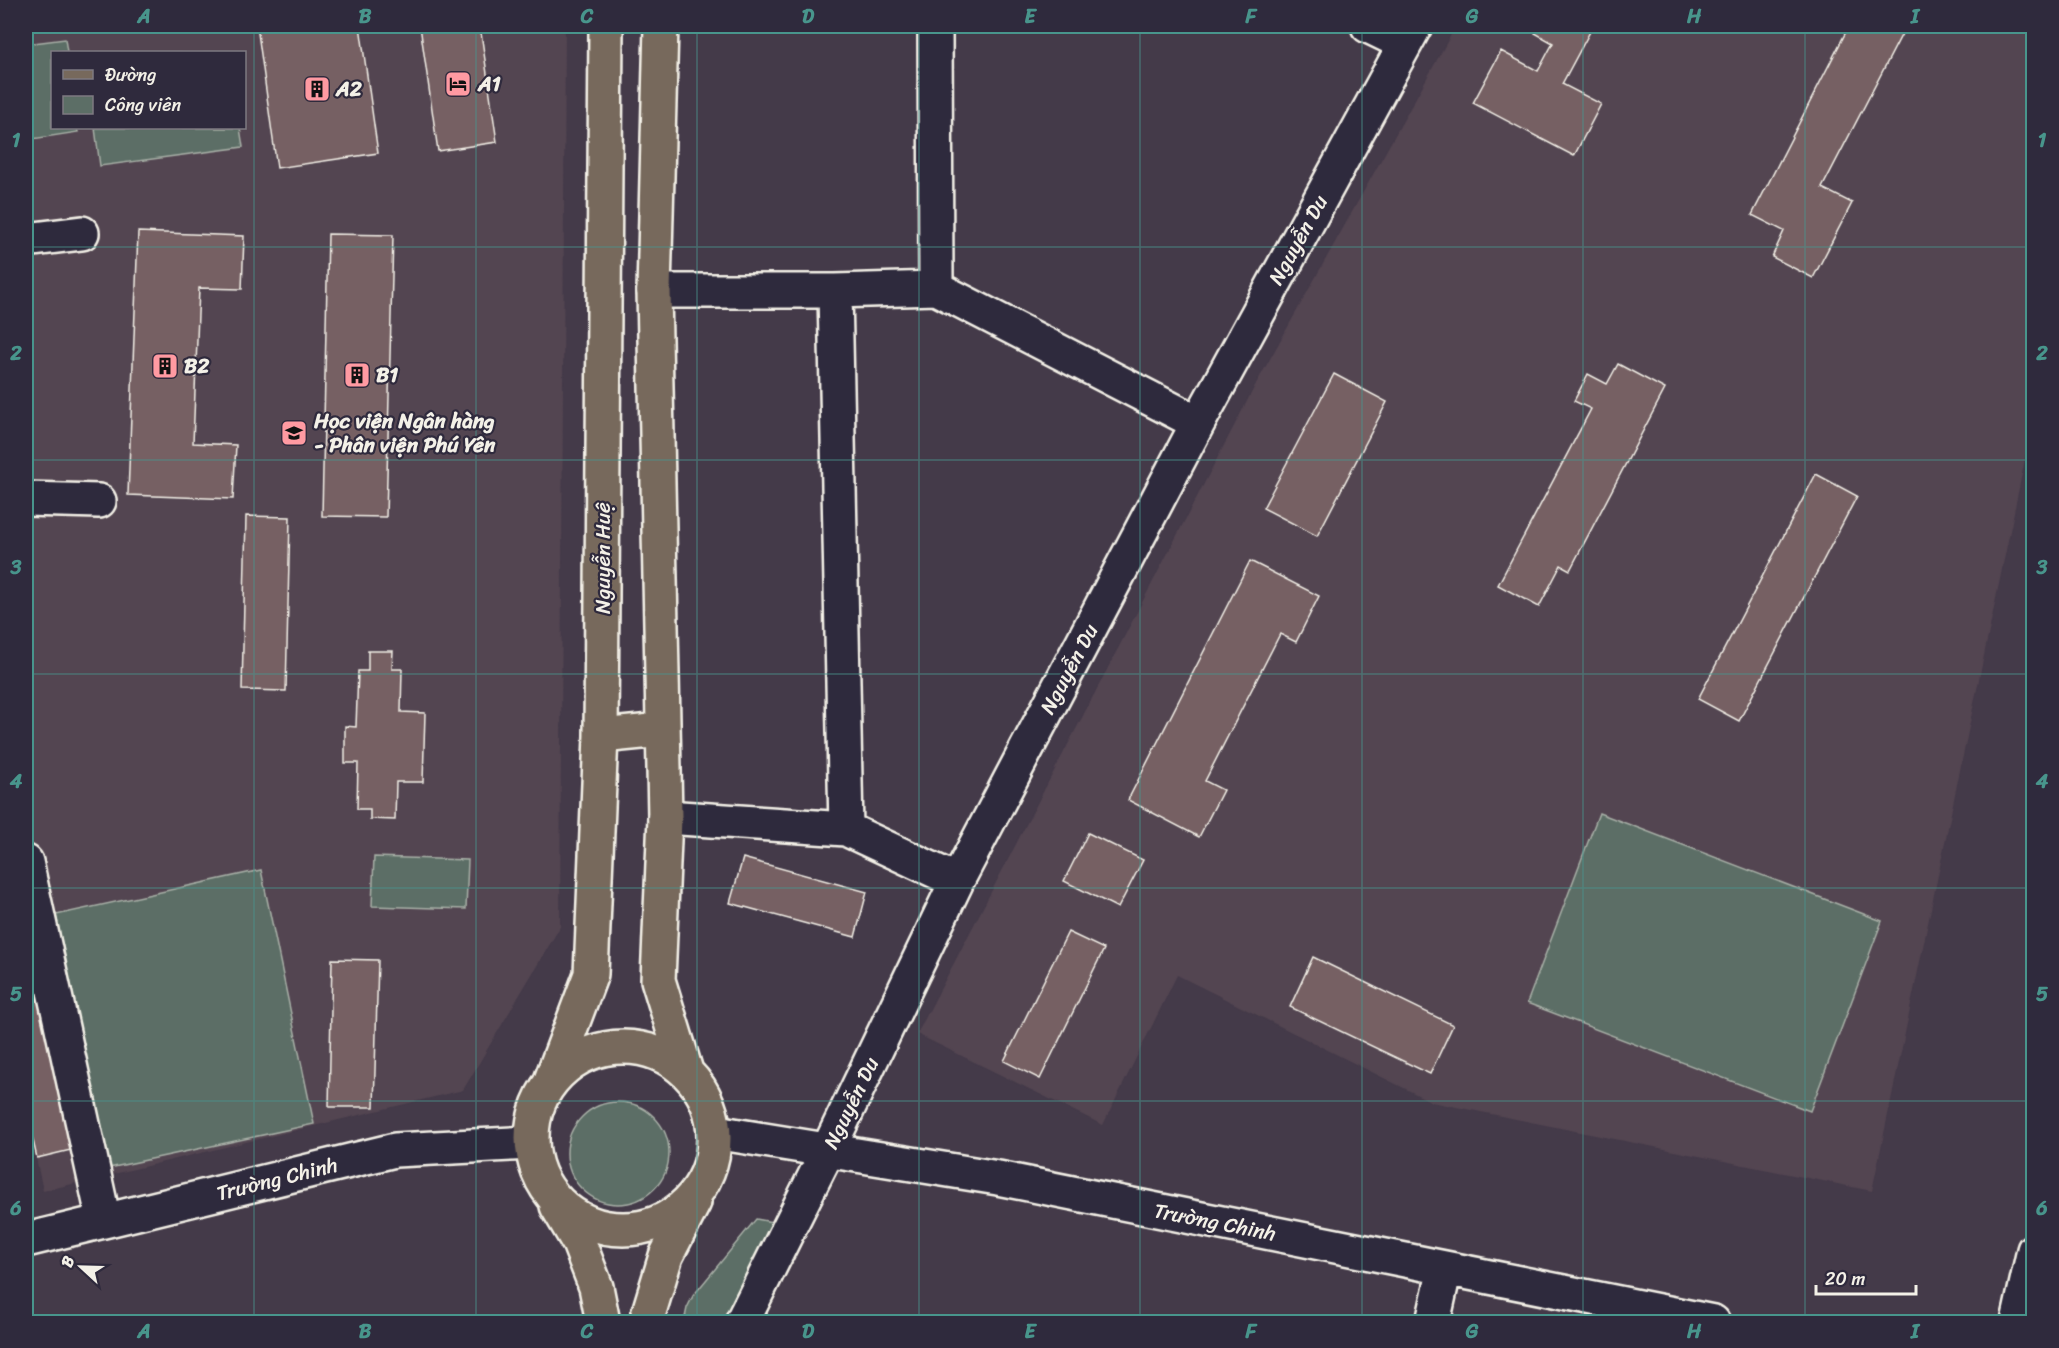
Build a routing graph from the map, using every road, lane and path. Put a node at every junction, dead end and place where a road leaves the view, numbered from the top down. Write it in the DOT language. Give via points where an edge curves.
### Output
graph roads {
  1 [pos="606,26"];
  2 [pos="661,26"];
  3 [pos="935,26"];
  4 [pos="1368,26"];
  5 [pos="1410,35"];
  6 [pos="82,233"];
  7 [pos="26,240"];
  8 [pos="936,288"];
  9 [pos="605,291"];
  10 [pos="654,291"];
  11 [pos="835,291"];
  12 [pos="1198,423"];
  13 [pos="26,499"];
  14 [pos="99,501"];
  15 [pos="662,730"];
  16 [pos="601,736"];
  17 [pos="665,817"];
  18 [pos="846,829"];
  19 [pos="26,862"];
  20 [pos="957,881"];
  21 [pos="687,1071"];
  22 [pos="550,1083"];
  23 [pos="715,1132"];
  24 [pos="531,1143"];
  25 [pos="828,1150"];
  26 [pos="701,1188"];
  27 [pos="552,1197"];
  28 [pos="104,1221"];
  29 [pos="26,1240"];
  30 [pos="2034,1250"];
  31 [pos="1445,1268"];
  32 [pos="603,1323"];
  33 [pos="645,1323"];
  34 [pos="742,1323"];
  35 [pos="1433,1323"];
  36 [pos="1713,1323"];
  37 [pos="2018,1323"];
  1 -- 9 [label="main road, Nguyễn Huệ"];
  2 -- 10 [label="main road"];
  3 -- 8 [label="street"];
  4 -- 5 [label="street"];
  5 -- 12 [label="street, Nguyễn Du"];
  6 -- 7 [label="street"];
  8 -- 11 [label="street"];
  8 -- 12 [label="street"];
  9 -- 10 [label="main road"];
  9 -- 16 [label="main road, Nguyễn Huệ"];
  10 -- 11 [label="street"];
  10 -- 15 [label="main road"];
  11 -- 18 [label="street"];
  12 -- 20 [label="street, Nguyễn Du"];
  13 -- 14 [label="street"];
  15 -- 16 [label="main road"];
  15 -- 17 [label="main road"];
  16 -- 22 [label="main road, Nguyễn Huệ" via="591,974"];
  17 -- 18 [label="street"];
  17 -- 21 [label="main road" via="658,980"];
  18 -- 20 [label="street"];
  19 -- 28 [label="street"];
  20 -- 25 [label="street, Nguyễn Du"];
  21 -- 22 [label="main road" via="661,1054 631,1046 600,1049 572,1062"];
  21 -- 23 [label="main road" via="702,1089"];
  22 -- 24 [label="main road" via="535,1112"];
  23 -- 25 [label="street, Trường Chinh"];
  23 -- 26 [label="main road" via="712,1161"];
  24 -- 27 [label="main road" via="537,1172"];
  24 -- 28 [label="street, Trường Chinh" via="394,1150"];
  25 -- 31 [label="street, Trường Chinh" via="998,1178"];
  25 -- 34 [label="street, Nguyễn Du"];
  26 -- 27 [label="main road" via="681,1210 657,1224 628,1230 600,1228 573,1216"];
  26 -- 33 [label="main road" via="666,1256"];
  27 -- 32 [label="main road" via="579,1243 596,1287"];
  28 -- 29 [label="street, Trường Chinh"];
  30 -- 37 [label="street"];
  31 -- 35 [label="street"];
  31 -- 36 [label="street, Trường Chinh"];
}
